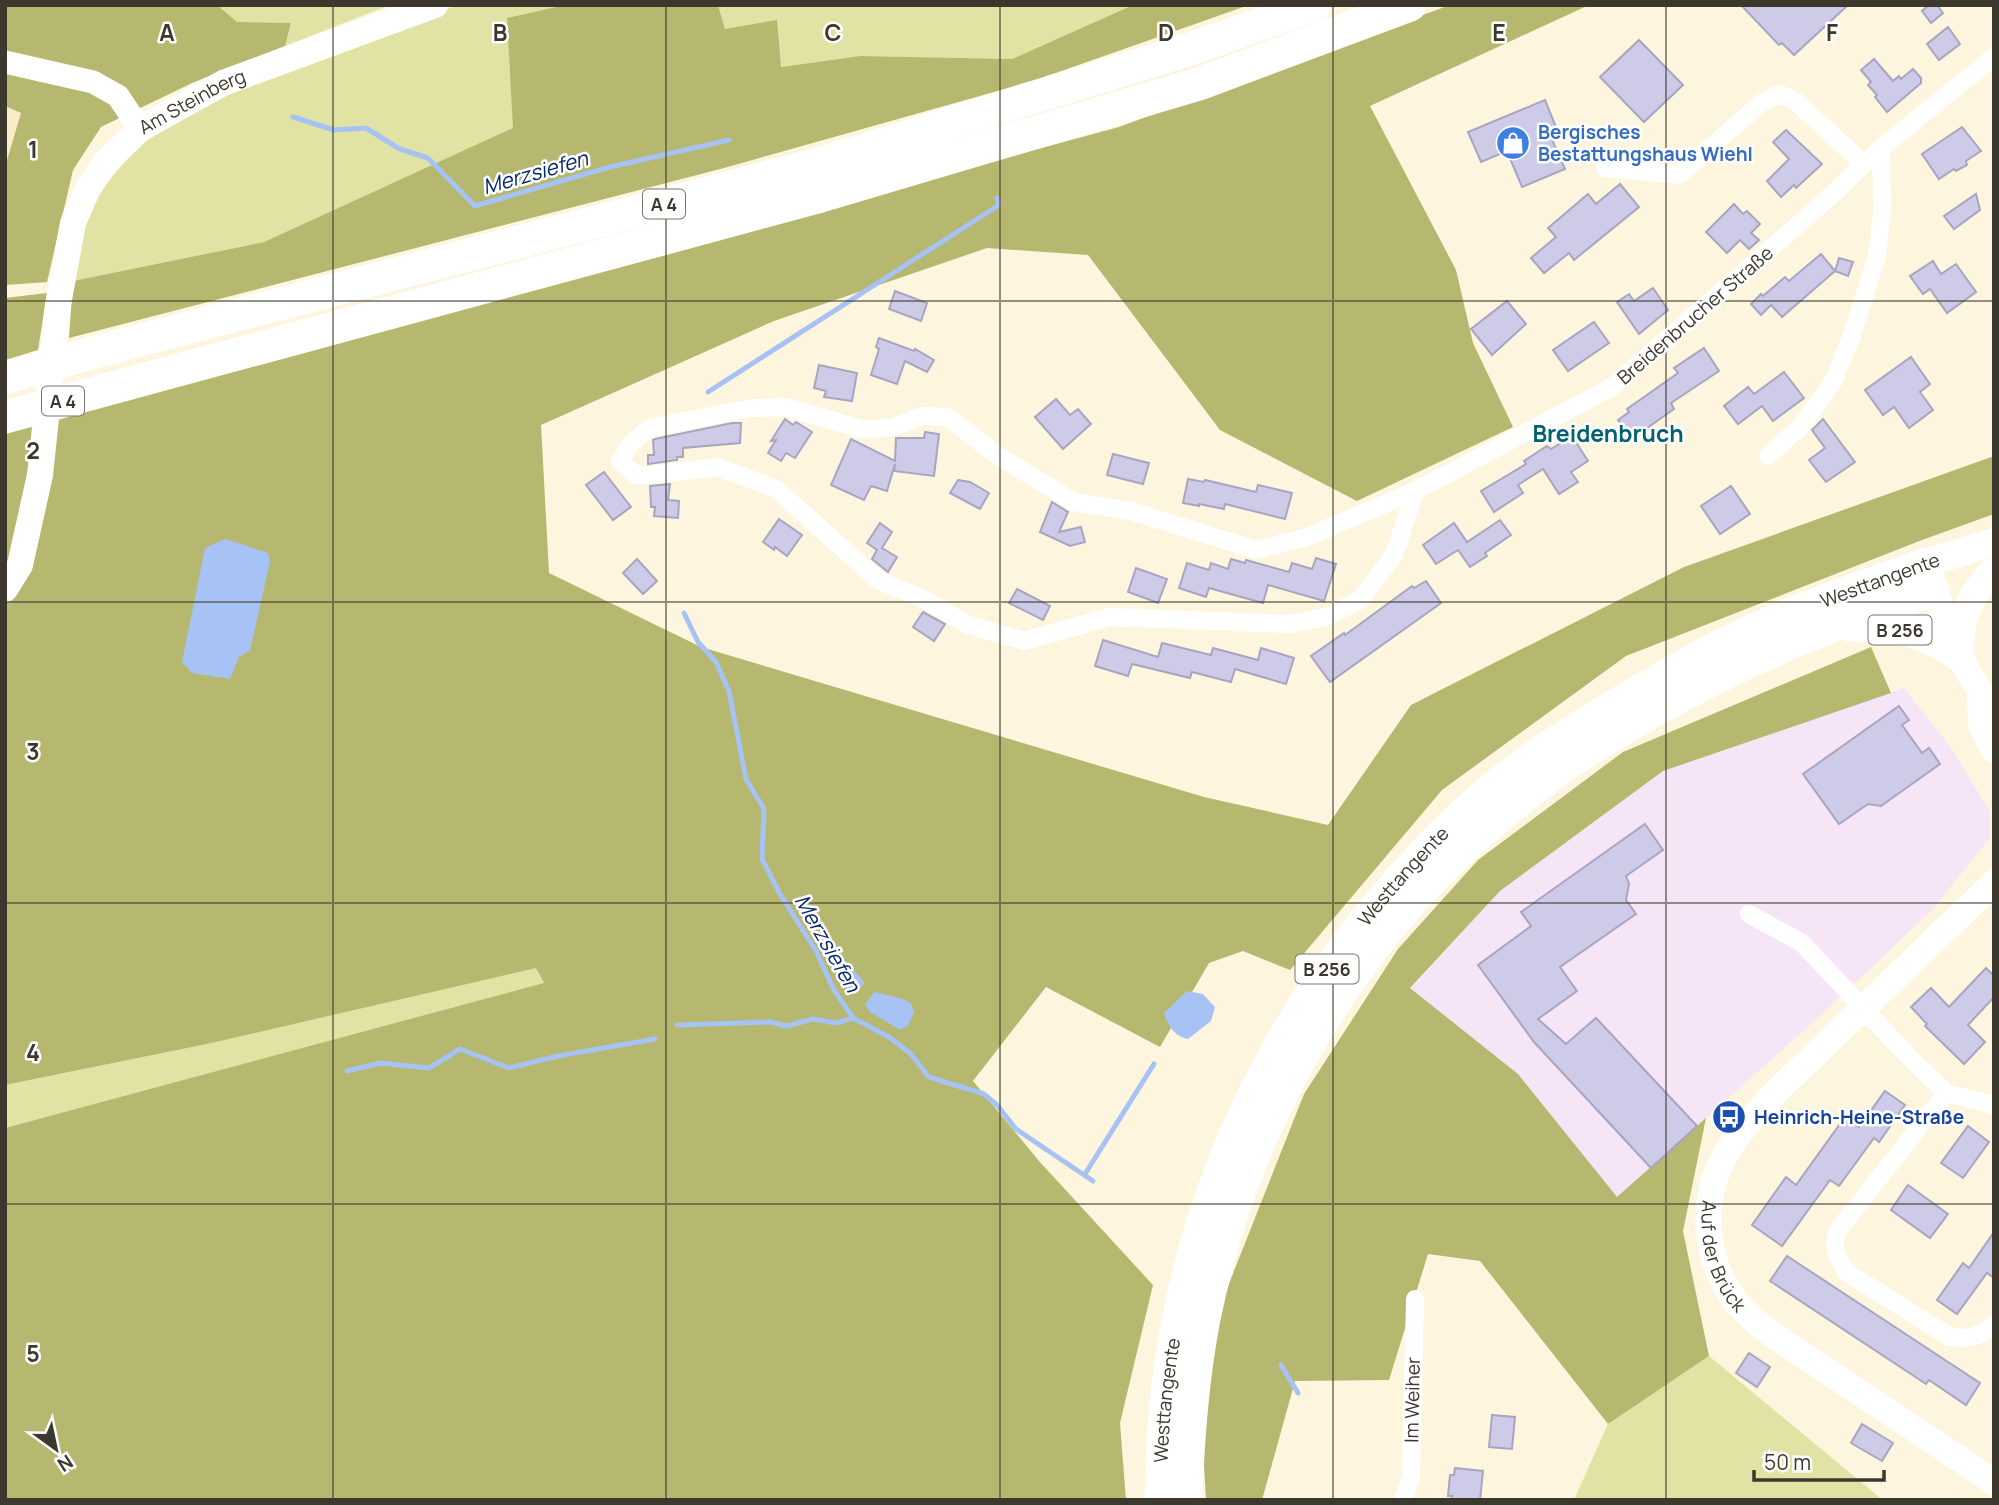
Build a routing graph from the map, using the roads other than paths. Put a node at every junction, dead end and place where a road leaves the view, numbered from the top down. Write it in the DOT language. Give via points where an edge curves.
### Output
graph roads {
  1 [pos="435,5"];
  2 [pos="1315,5"];
  3 [pos="1410,5"];
  4 [pos="1994,57"];
  5 [pos="5,62"];
  6 [pos="140,129"];
  7 [pos="1881,148"];
  8 [pos="1864,164"];
  9 [pos="1605,168"];
  10 [pos="5,379"];
  11 [pos="5,417"];
  12 [pos="1769,456"];
  13 [pos="1415,491"];
  14 [pos="1994,542"];
  15 [pos="1926,563"];
  16 [pos="1992,572"];
  17 [pos="5,589"];
  18 [pos="1935,591"];
  19 [pos="1833,627"];
  20 [pos="1960,657"];
  21 [pos="1987,701"];
  22 [pos="1994,750"];
  23 [pos="1994,883"];
  24 [pos="1749,914"];
  25 [pos="1865,1008"];
  26 [pos="1946,1093"];
  27 [pos="1994,1105"];
  28 [pos="1415,1299"];
  29 [pos="1994,1324"];
  30 [pos="1994,1482"];
  31 [pos="1160,1500"];
  32 [pos="1187,1500"];
  33 [pos="1403,1500"];
  1 -- 6 [label="main road, Am Steinberg" via="223,83"];
  2 -- 10 [label="highway, A 4" via="1194,48 815,165"];
  3 -- 11 [label="highway, A 4" via="1199,84 821,196"];
  4 -- 7 [label="street, Breidenbrucher Straße"];
  5 -- 6 [label="street" via="93,82 118,96"];
  6 -- 17 [label="main road, Am Steinberg" via="105,163 73,223 58,305 40,475 20,565"];
  7 -- 8 [label="street, Breidenbrucher Straße"];
  7 -- 12 [label="street" via="1877,256 1853,332 1834,380 1802,425"];
  8 -- 9 [label="street" via="1794,100 1779,94 1760,104 1679,175"];
  8 -- 13 [label="street, Breidenbrucher Straße" via="1612,387"];
  13 -- 13 [label="street, Breidenbrucher Straße" via="1307,537 1256,550 1131,511 1074,502 1000,457 947,417 922,416 893,427 864,430 786,407 752,408 650,428 620,461 636,474 649,475 718,467 776,489 878,580 924,599 966,624 1024,641 1110,617 1291,624 1328,616 1360,600 1394,555"];
  14 -- 15 [label="main road, Westtangente"];
  15 -- 18 [label="main road, B 256"];
  15 -- 31 [label="highway, Westtangente / B 256" via="1765,623 1654,680 1502,779 1393,884 1296,1013 1253,1091 1221,1165 1186,1275 1165,1387"];
  16 -- 18 [label="main road, Westtangente / B 256"];
  16 -- 20 [label="main road, B 256" via="1965,611"];
  18 -- 19 [label="highway, Westtangente / B 256"];
  18 -- 20 [label="main road, B 256"];
  19 -- 20 [label="highway, B 256" via="1909,631"];
  19 -- 32 [label="highway, Westtangente / B 256" via="1666,705 1566,766 1464,849 1370,953 1294,1073 1242,1189 1206,1317"];
  20 -- 21 [label="main road, B 256"];
  21 -- 22 [label="main road, B 256" via="1981,725"];
  23 -- 25 [label="main road, Auf der Brück"];
  24 -- 25 [label="street" via="1802,943"];
  25 -- 26 [label="street"];
  25 -- 30 [label="main road, Auf der Brück" via="1783,1085 1737,1138 1712,1188 1710,1243 1718,1270 1748,1316"];
  26 -- 27 [label="street"];
  26 -- 29 [label="street" via="1839,1230 1834,1243 1837,1258 1846,1272 1950,1337 1969,1339"];
  28 -- 33 [label="street, Im Weiher" via="1410,1475"];
}
